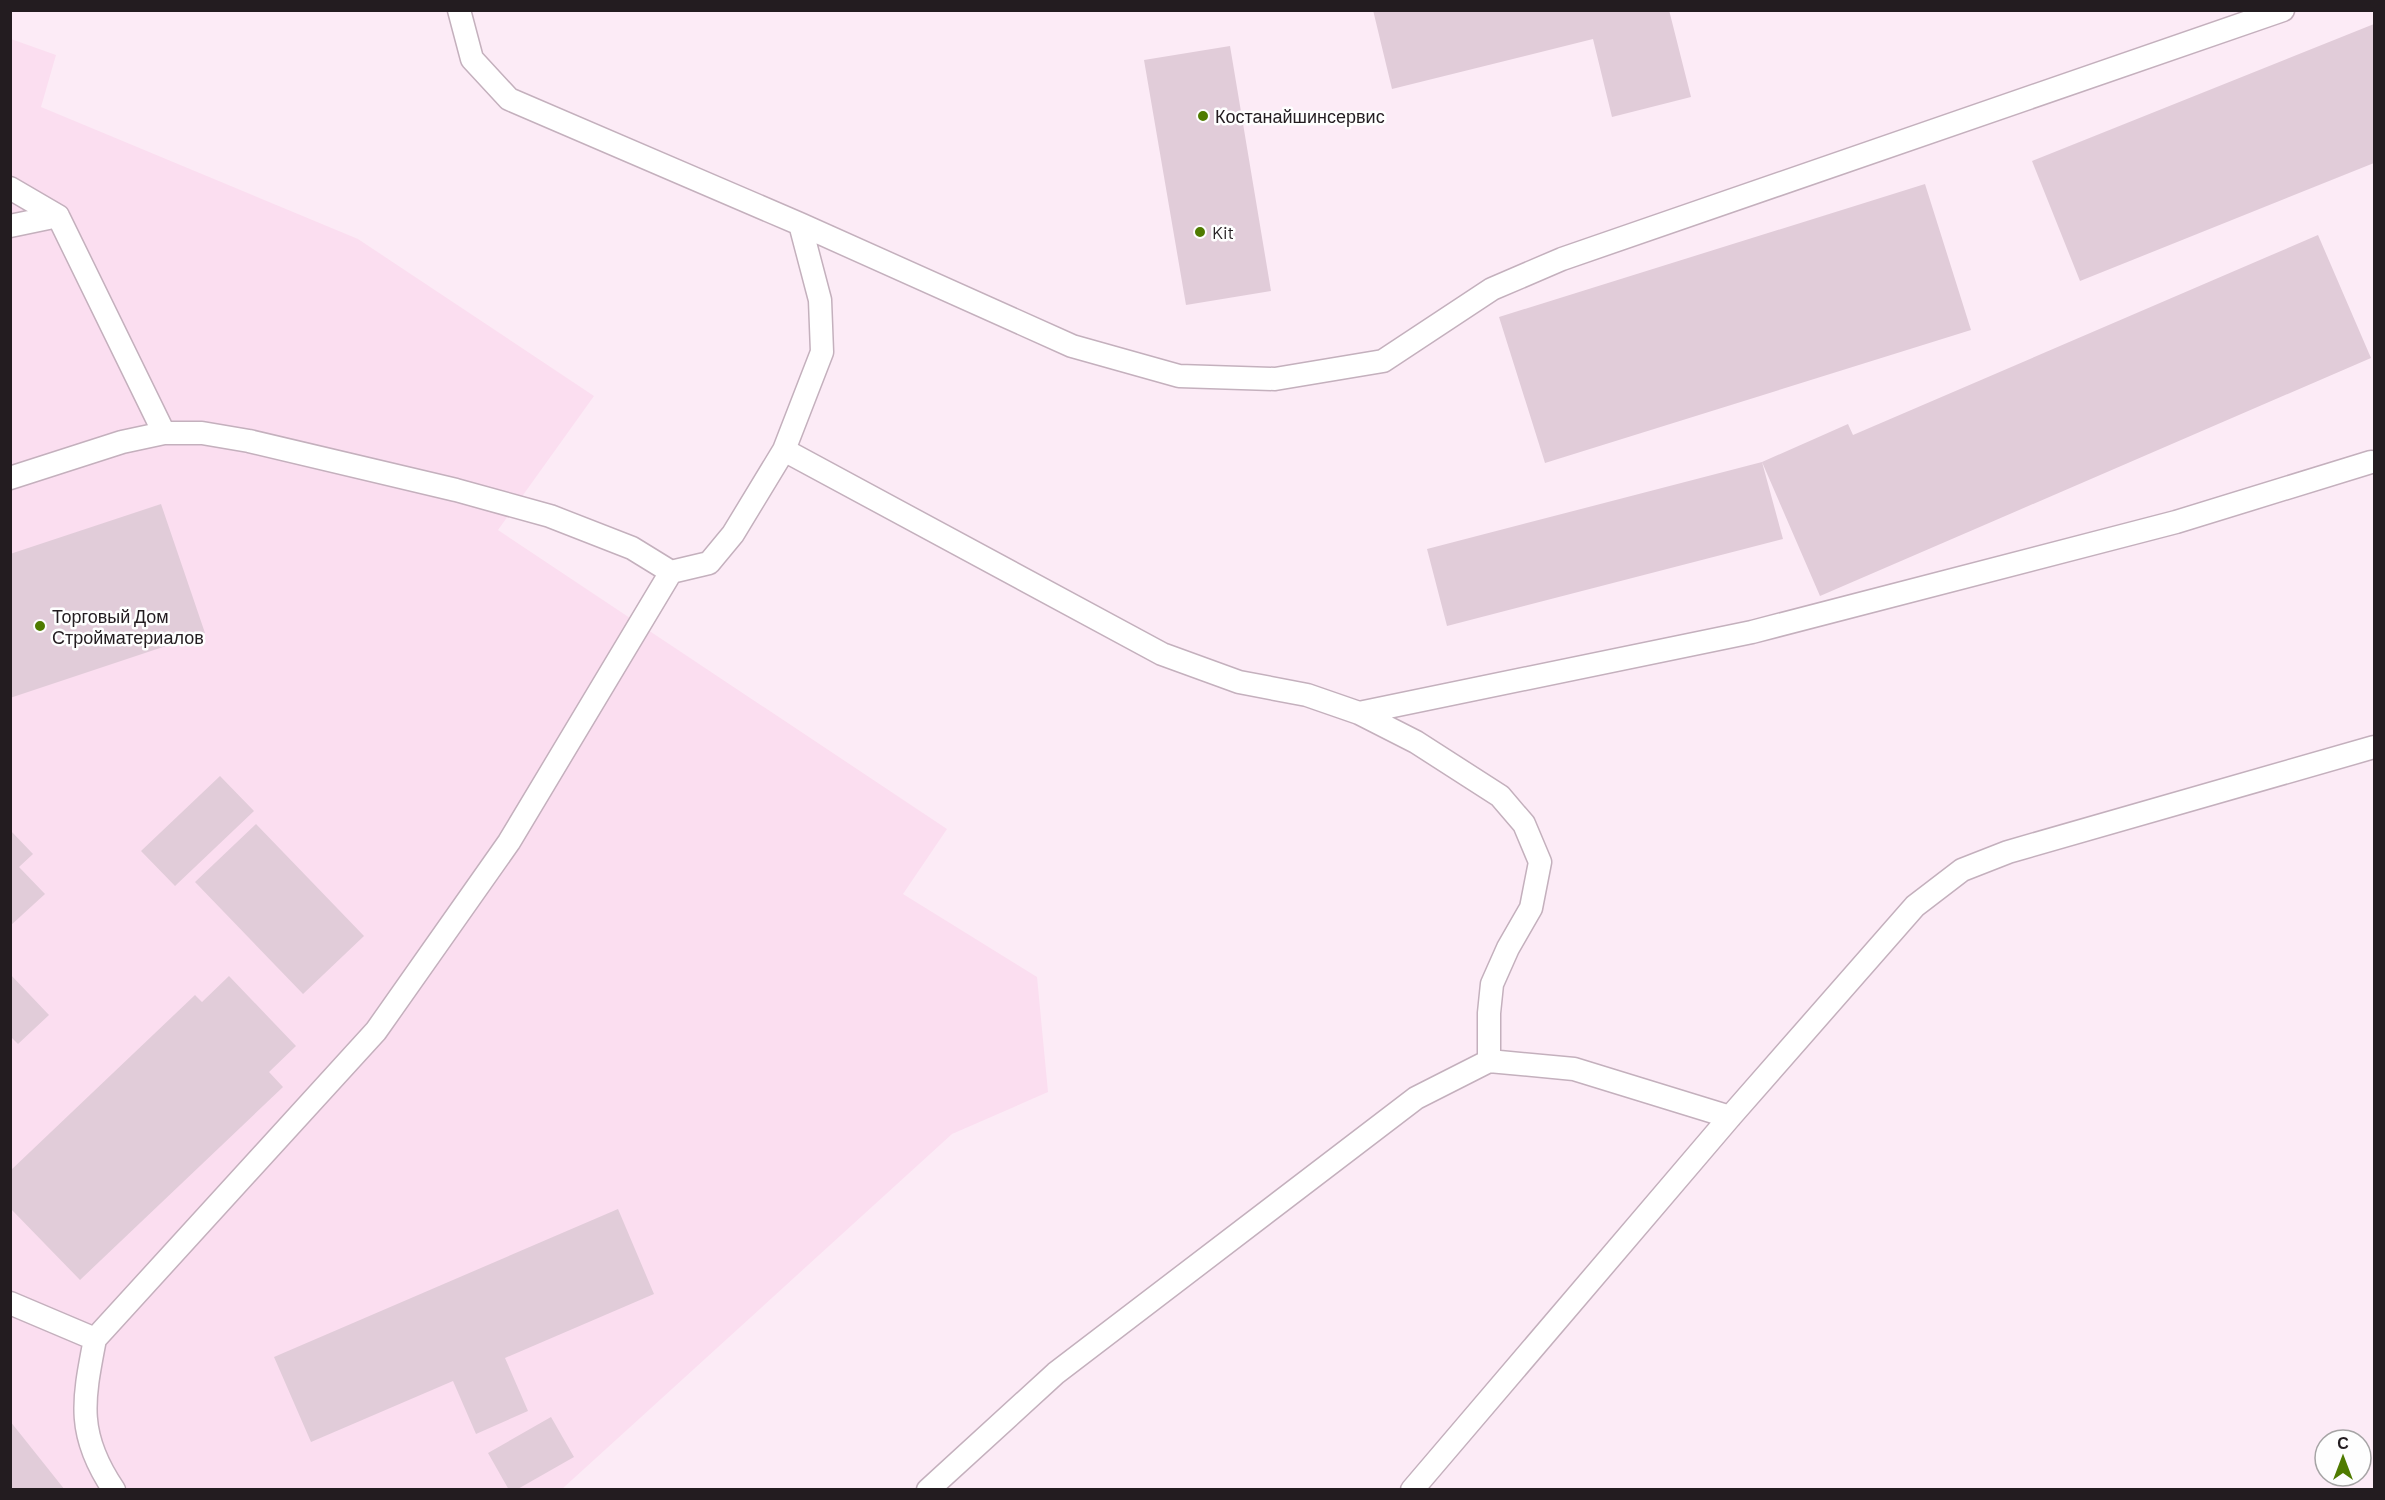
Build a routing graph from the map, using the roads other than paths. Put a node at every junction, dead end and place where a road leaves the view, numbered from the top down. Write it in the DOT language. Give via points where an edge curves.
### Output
graph roads {
  1 [pos="459,10"];
  2 [pos="2283,10"];
  3 [pos="10,188"];
  4 [pos="58,216"];
  5 [pos="800,224"];
  6 [pos="10,226"];
  7 [pos="164,433"];
  8 [pos="784,450"];
  9 [pos="2372,462"];
  10 [pos="10,478"];
  11 [pos="671,572"];
  12 [pos="1359,713"];
  13 [pos="2374,747"];
  14 [pos="1489,1061"];
  15 [pos="1730,1117"];
  16 [pos="10,1303"];
  17 [pos="95,1339"];
  18 [pos="114,1490"];
  19 [pos="928,1490"];
  20 [pos="1412,1490"];
  1 -- 5 [label="lane" via="472,59 509,99"];
  2 -- 5 [label="lane" via="1562,259 1492,289 1383,361 1275,379 1179,376 1072,346"];
  3 -- 4 [label="lane"];
  4 -- 6 [label="lane"];
  4 -- 7 [label="lane"];
  5 -- 8 [label="lane" via="820,300 822,352"];
  7 -- 10 [label="lane" via="122,442"];
  7 -- 11 [label="lane" via="202,433 249,441 550,516 632,548"];
  8 -- 11 [label="lane" via="733,534 709,563"];
  8 -- 12 [label="lane" via="1162,654 1239,681 1307,695"];
  9 -- 12 [label="lane" via="2176,522 1752,632"];
  11 -- 17 [label="lane" via="509,842 376,1031"];
  12 -- 14 [label="lane" via="1416,742 1500,796 1524,824 1540,862 1531,908 1492,984"];
  13 -- 15 [label="lane" via="2008,852 1962,870 1915,906"];
  14 -- 15 [label="lane" via="1574,1069"];
  14 -- 19 [label="lane" via="1416,1098 1056,1373"];
  15 -- 20 [label="lane"];
  16 -- 17 [label="lane"];
  17 -- 18 [label="lane" via="84,1416 93,1453"];
}
